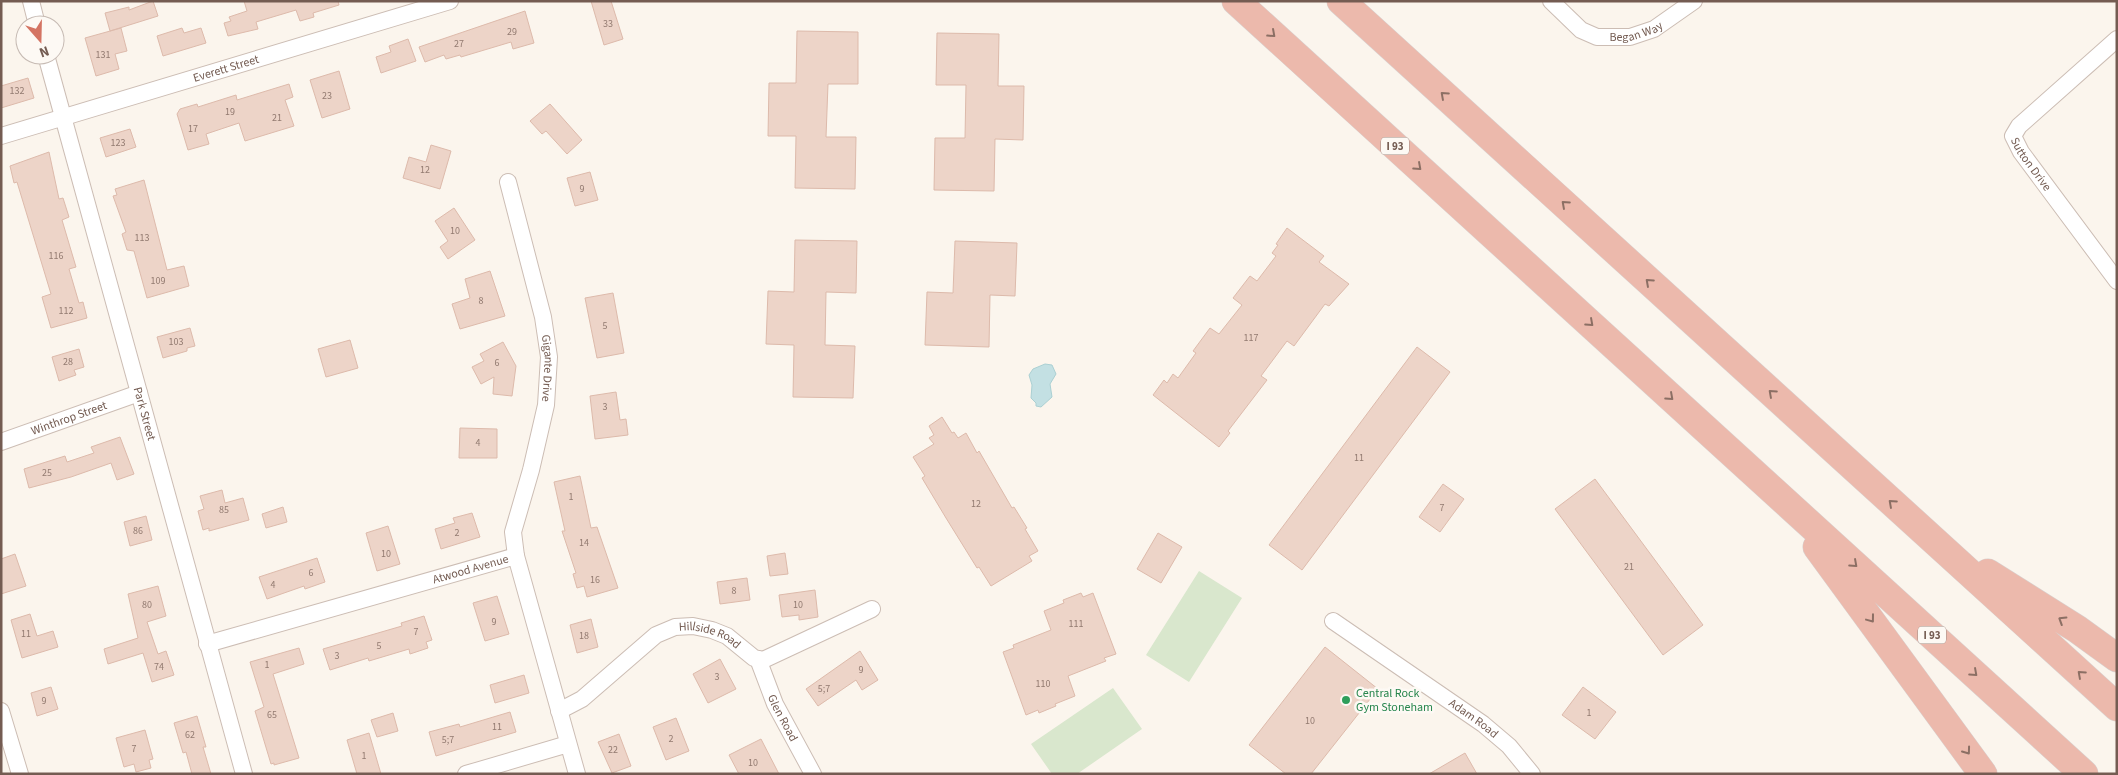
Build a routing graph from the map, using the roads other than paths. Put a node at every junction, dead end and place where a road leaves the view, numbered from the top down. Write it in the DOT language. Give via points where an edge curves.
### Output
graph roads {
  1 [pos="31,1"];
  2 [pos="450,1"];
  3 [pos="1236,1"];
  4 [pos="1341,1"];
  5 [pos="1551,1"];
  6 [pos="1694,1"];
  7 [pos="34,15"];
  8 [pos="2117,39"];
  9 [pos="49,65"];
  10 [pos="63,117"];
  11 [pos="1,136"];
  12 [pos="508,182"];
  13 [pos="2117,281"];
  14 [pos="139,393"];
  15 [pos="1,442"];
  16 [pos="1779,496"];
  17 [pos="1928,536"];
  18 [pos="516,556"];
  19 [pos="872,609"];
  20 [pos="1333,621"];
  21 [pos="208,644"];
  22 [pos="2117,658"];
  23 [pos="758,659"];
  24 [pos="2117,707"];
  25 [pos="1,711"];
  26 [pos="559,711"];
  27 [pos="568,744"];
  28 [pos="20,774"];
  29 [pos="244,774"];
  30 [pos="466,774"];
  31 [pos="577,774"];
  32 [pos="813,774"];
  33 [pos="1532,774"];
  34 [pos="1983,774"];
  35 [pos="2084,774"];
  1 -- 7 [label="street"];
  2 -- 10 [label="street, Everett Street"];
  3 -- 16 [label="highway, I 93, one-way"];
  17 -- 4 [label="highway, one-way"];
  5 -- 6 [label="street, Began Way" via="1581,30 1597,38 1630,37 1654,29"];
  8 -- 13 [label="street, Sutton Drive" via="2019,126 2013,136 2021,152"];
  9 -- 10 [label="street, Park Street"];
  10 -- 11 [label="street, Everett Street"];
  10 -- 14 [label="street, Park Street"];
  12 -- 18 [label="street, Gigante Drive" via="543,317 549,357 546,405 532,470 513,532"];
  14 -- 15 [label="street, Winthrop Street"];
  14 -- 21 [label="street, Park Street"];
  16 -- 34 [label="highway, one-way"];
  16 -- 35 [label="highway, I 93, one-way"];
  22 -- 17 [label="highway, one-way"];
  24 -- 17 [label="highway, one-way"];
  18 -- 21 [label="street, Atwood Avenue"];
  18 -- 26 [label="street, Atwood Avenue"];
  19 -- 23 [label="street" via="768,658"];
  20 -- 33 [label="street, Adam Road" via="1483,724 1509,746"];
  21 -- 29 [label="street, Park Street"];
  23 -- 26 [label="street, Hillside Road" via="727,636 712,630 675,627 656,635 582,699"];
  23 -- 32 [label="street, Glen Road" via="775,704"];
  25 -- 28 [label="street"];
  26 -- 27 [label="street, Atwood Avenue"];
  27 -- 30 [label="street"];
  27 -- 31 [label="street, Atwood Avenue"];
}
